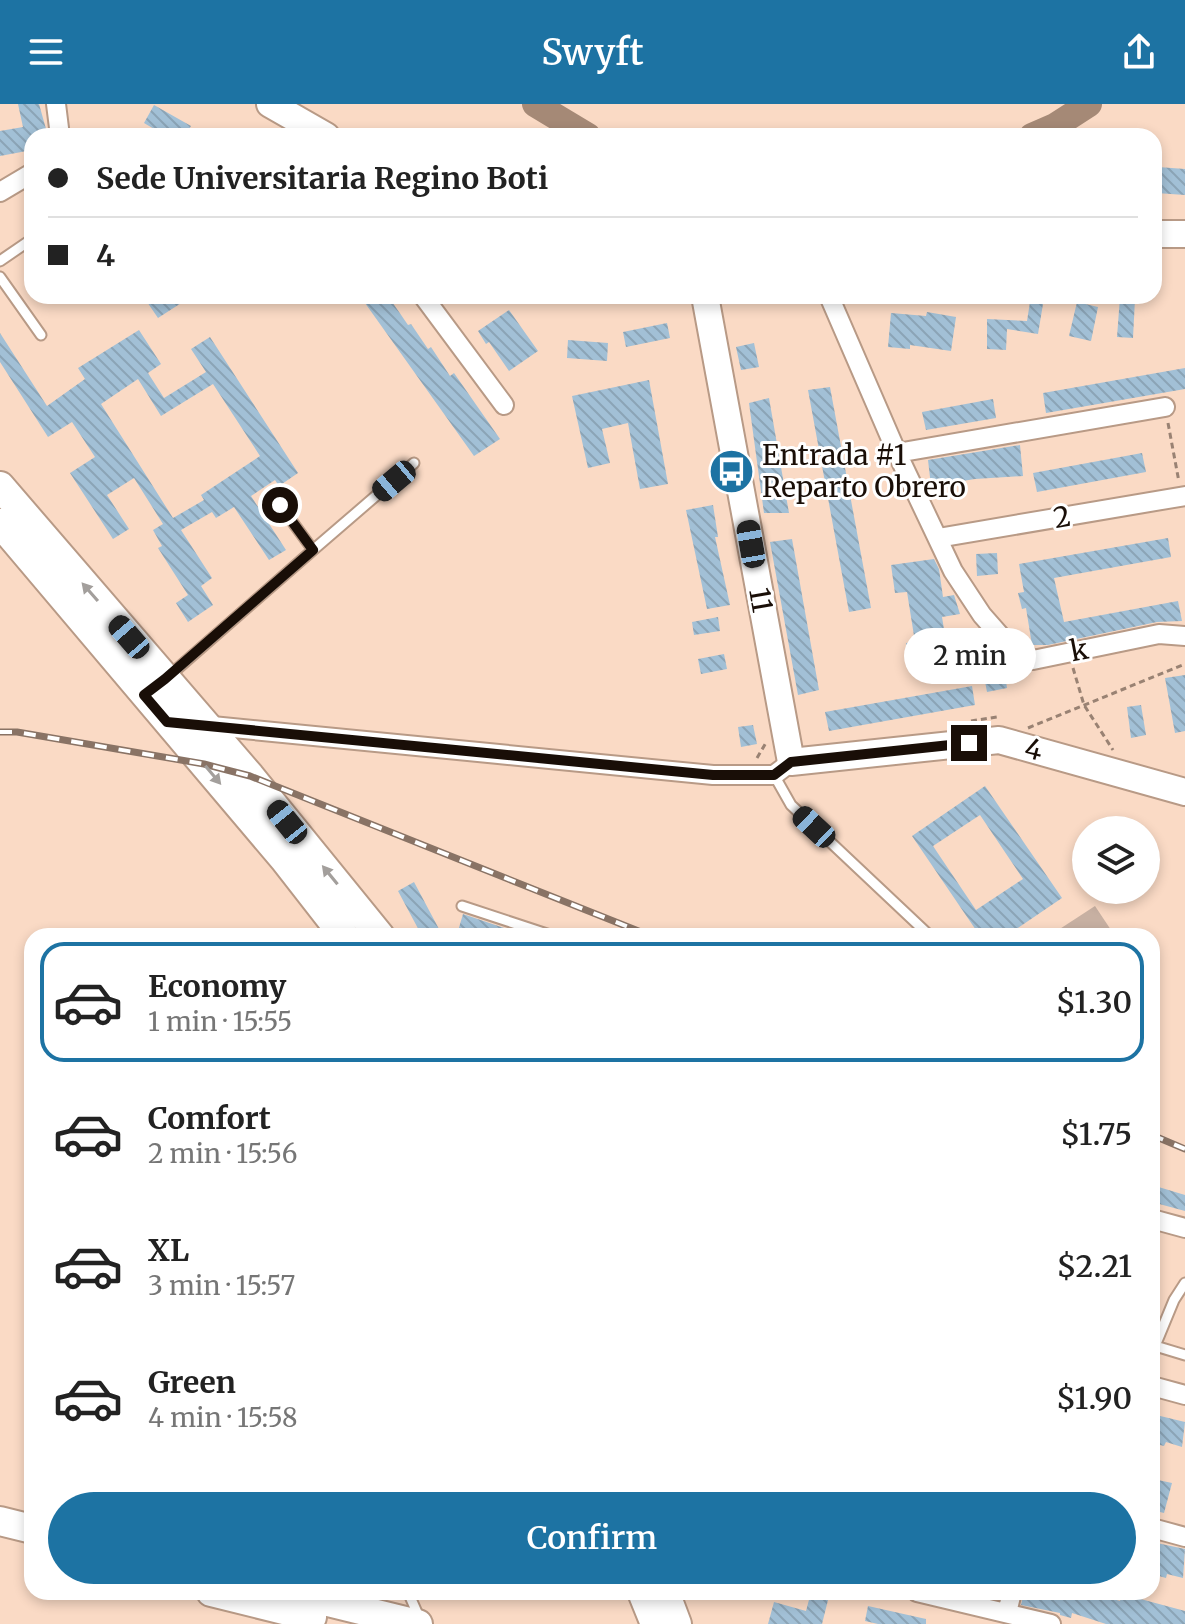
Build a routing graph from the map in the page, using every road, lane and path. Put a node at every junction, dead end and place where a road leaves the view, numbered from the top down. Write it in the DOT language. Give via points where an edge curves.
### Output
graph roads {
  1 [pos="56,104"];
  2 [pos="270,104"];
  3 [pos="59,128"];
  4 [pos="312,128"];
  5 [pos="24,178"];
  6 [pos="0,192"];
  7 [pos="1162,234"];
  8 [pos="1185,234"];
  9 [pos="24,244"];
  10 [pos="0,261"];
  11 [pos="0,277"];
  12 [pos="429,304"];
  13 [pos="706,304"];
  14 [pos="832,304"];
  15 [pos="41,335"];
  16 [pos="504,405"];
  17 [pos="1165,407"];
  18 [pos="897,453"];
  19 [pos="414,463"];
  20 [pos="0,486"];
  21 [pos="1183,496"];
  22 [pos="280,505"];
  23 [pos="0,523"];
  24 [pos="938,538"];
  25 [pos="313,550"];
  26 [pos="1185,636"];
  27 [pos="1069,652"];
  28 [pos="1185,664"];
  29 [pos="154,687"];
  30 [pos="1084,705"];
  31 [pos="167,722"];
  32 [pos="967,722"];
  33 [pos="205,725"];
  34 [pos="998,728"];
  35 [pos="782,768"];
  36 [pos="1134,776"];
  37 [pos="1185,792"];
  38 [pos="462,906"];
  39 [pos="338,928"];
  40 [pos="374,928"];
  41 [pos="529,928"];
  42 [pos="922,928"];
  43 [pos="1160,1221"];
  44 [pos="1185,1228"];
  45 [pos="1185,1283"];
  46 [pos="1160,1331"];
  47 [pos="1160,1348"];
  48 [pos="1185,1355"];
  49 [pos="1160,1388"];
  50 [pos="1185,1395"];
  51 [pos="0,1521"];
  52 [pos="24,1527"];
  53 [pos="1160,1530"];
  54 [pos="1185,1537"];
  55 [pos="0,1540"];
  56 [pos="24,1546"];
  57 [pos="244,1600"];
  58 [pos="320,1600"];
  59 [pos="411,1600"];
  60 [pos="645,1600"];
  61 [pos="668,1600"];
  62 [pos="951,1600"];
  63 [pos="1010,1600"];
  64 [pos="1007,1613"];
  65 [pos="342,1624"];
  66 [pos="420,1624"];
  67 [pos="655,1624"];
  68 [pos="677,1624"];
  69 [pos="1051,1624"];
  1 -- 3 [label="street"];
  2 -- 4 [label="street"];
  5 -- 6 [label="street"];
  7 -- 8 [label="street"];
  9 -- 10 [label="lane"];
  11 -- 15 [label="lane"];
  12 -- 16 [label="street"];
  13 -- 35 [label="street, 11"];
  14 -- 18 [label="street, k"];
  17 -- 18 [label="street"];
  17 -- 21 [label="path"];
  18 -- 24 [label="street, k"];
  19 -- 25 [label="lane"];
  29 -- 20 [label="main road, one-way"];
  21 -- 24 [label="street, 2"];
  22 -- 25 [label="lane"];
  23 -- 29 [label="main road"];
  24 -- 27 [label="street, k" via="953,571 1004,640 1033,660"];
  25 -- 29 [label="lane"];
  26 -- 27 [label="street, k" via="1159,634"];
  27 -- 30 [label="path"];
  28 -- 30 [label="path"];
  29 -- 31 [label="main road"];
  29 -- 33 [label="main road"];
  30 -- 34 [label="path"];
  30 -- 36 [label="path"];
  31 -- 33 [label="street, 4"];
  31 -- 39 [label="main road, one-way"];
  32 -- 34 [label="path"];
  33 -- 35 [label="street, 4" via="713,775"];
  40 -- 33 [label="main road, one-way"];
  34 -- 35 [label="street, 4"];
  34 -- 36 [label="street, 4"];
  35 -- 42 [label="lane" via="791,805"];
  36 -- 37 [label="street, 4"];
  38 -- 41 [label="lane"];
  43 -- 44 [label="street"];
  45 -- 46 [label="lane"];
  47 -- 48 [label="lane"];
  49 -- 50 [label="street"];
  51 -- 52 [label="main road"];
  53 -- 54 [label="street"];
  55 -- 56 [label="main road"];
  57 -- 65 [label="main road"];
  58 -- 66 [label="main road"];
  59 -- 66 [label="lane"];
  60 -- 67 [label="main road"];
  61 -- 68 [label="main road"];
  62 -- 64 [label="street"];
  63 -- 64 [label="street"];
  64 -- 69 [label="street"];
}
